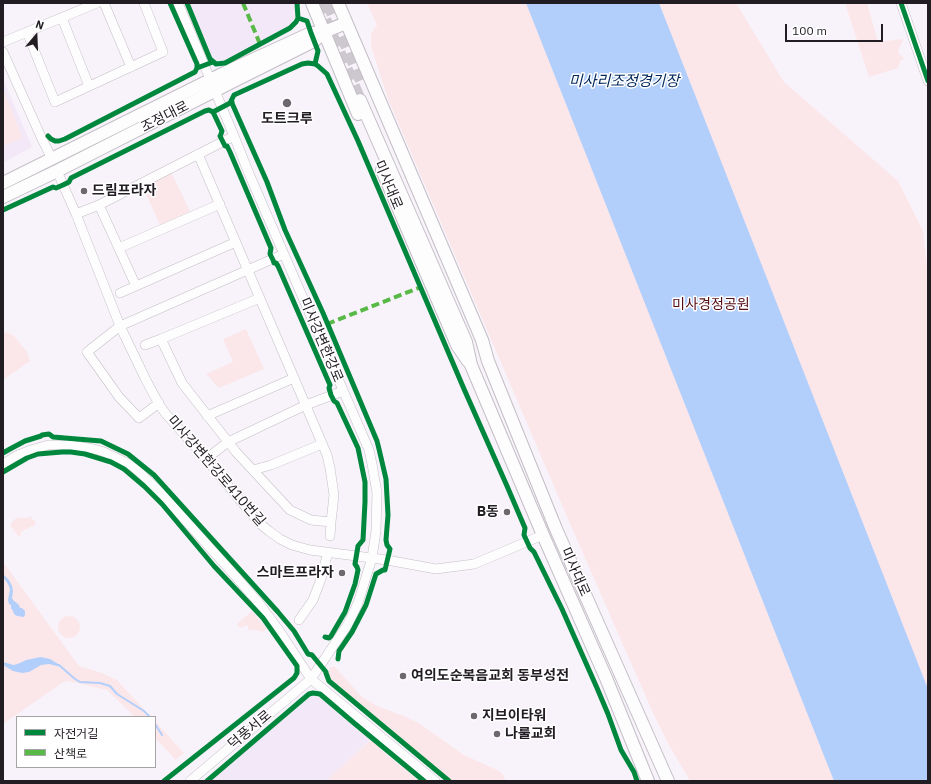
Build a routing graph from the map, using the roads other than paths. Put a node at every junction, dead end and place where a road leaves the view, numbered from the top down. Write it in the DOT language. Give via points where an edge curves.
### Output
graph roads {
  1 [pos="97,3"];
  2 [pos="104,3"];
  3 [pos="144,3"];
  4 [pos="178,3"];
  5 [pos="312,3"];
  6 [pos="338,3"];
  7 [pos="901,3"];
  8 [pos="62,18"];
  9 [pos="346,23"];
  10 [pos="27,32"];
  11 [pos="324,32"];
  12 [pos="3,42"];
  13 [pos="3,52"];
  14 [pos="131,67"];
  15 [pos="210,79"];
  16 [pos="928,81"];
  17 [pos="89,86"];
  18 [pos="214,91"];
  19 [pos="234,136"];
  20 [pos="198,154"];
  21 [pos="52,158"];
  22 [pos="57,171"];
  23 [pos="3,183"];
  24 [pos="3,197"];
  25 [pos="220,204"];
  26 [pos="99,205"];
  27 [pos="76,214"];
  28 [pos="236,242"];
  29 [pos="119,248"];
  30 [pos="284,254"];
  31 [pos="248,270"];
  32 [pos="136,286"];
  33 [pos="120,293"];
  34 [pos="260,298"];
  35 [pos="120,326"];
  36 [pos="161,339"];
  37 [pos="145,345"];
  38 [pos="488,361"];
  39 [pos="471,365"];
  40 [pos="294,378"];
  41 [pos="343,391"];
  42 [pos="159,403"];
  43 [pos="306,405"];
  44 [pos="207,416"];
  45 [pos="228,442"];
  46 [pos="322,444"];
  47 [pos="206,459"];
  48 [pos="3,464"];
  49 [pos="253,470"];
  50 [pos="331,522"];
  51 [pos="543,535"];
  52 [pos="330,536"];
  53 [pos="328,552"];
  54 [pos="372,558"];
  55 [pos="298,620"];
  56 [pos="311,679"];
  57 [pos="190,781"];
  58 [pos="436,781"];
  59 [pos="648,781"];
  60 [pos="668,781"];
  1 -- 8 [label="street"];
  2 -- 14 [label="street"];
  3 -- 14 [label="street" via="163,52"];
  4 -- 15 [label="street, 미사강변한강로"];
  5 -- 11 [label="main road, 미사대로"];
  6 -- 9 [label="main road, 미사대로"];
  7 -- 16 [label="street"];
  8 -- 10 [label="street"];
  8 -- 17 [label="street"];
  9 -- 11 [label="main road, 조정대로"];
  9 -- 38 [label="main road, 미사대로" via="482,340"];
  10 -- 12 [label="street"];
  10 -- 17 [label="street" via="55,102"];
  11 -- 15 [label="main road, 조정대로" via="311,33"];
  11 -- 18 [label="main road, 조정대로" via="314,42"];
  11 -- 39 [label="main road, 미사대로" via="457,345"];
  13 -- 21 [label="street"];
  14 -- 17 [label="street"];
  15 -- 18 [label="street, 미사강변한강로"];
  15 -- 21 [label="main road, 조정대로"];
  18 -- 19 [label="street, 미사강변한강로"];
  18 -- 22 [label="main road, 조정대로"];
  19 -- 20 [label="street"];
  19 -- 30 [label="street, 미사강변한강로"];
  20 -- 25 [label="street"];
  20 -- 26 [label="street"];
  21 -- 23 [label="main road, 조정대로"];
  22 -- 24 [label="main road, 조정대로"];
  22 -- 27 [label="street, 미사강변한강로410번길"];
  25 -- 28 [label="street"];
  25 -- 29 [label="street"];
  26 -- 27 [label="street"];
  26 -- 29 [label="street"];
  27 -- 35 [label="street, 미사강변한강로410번길"];
  28 -- 31 [label="street"];
  28 -- 32 [label="street"];
  29 -- 32 [label="street"];
  30 -- 31 [label="street"];
  30 -- 41 [label="street, 미사강변한강로"];
  31 -- 34 [label="street"];
  31 -- 35 [label="street"];
  32 -- 33 [label="street"];
  34 -- 36 [label="street"];
  34 -- 40 [label="street"];
  35 -- 42 [label="street, 미사강변한강로410번길"];
  35 -- 42 [label="street" via="87,352 119,397 139,418"];
  36 -- 37 [label="street"];
  36 -- 44 [label="street" via="182,383"];
  38 -- 39 [label="main road, 미사대로" via="474,339 364,98 466,342"];
  38 -- 60 [label="main road, 미사대로" via="556,530"];
  39 -- 51 [label="main road, 미사대로"];
  40 -- 43 [label="street"];
  40 -- 44 [label="street"];
  41 -- 43 [label="street"];
  41 -- 54 [label="street, 미사강변한강로" via="369,450 376,483 376,531"];
  42 -- 47 [label="street, 미사강변한강로410번길"];
  43 -- 45 [label="street"];
  43 -- 46 [label="street"];
  44 -- 45 [label="street"];
  45 -- 47 [label="street"];
  45 -- 49 [label="street"];
  46 -- 49 [label="street" via="271,466"];
  46 -- 50 [label="street" via="327,455 334,495"];
  47 -- 53 [label="street, 미사강변한강로410번길" via="258,523 292,545"];
  48 -- 56 [label="street" via="16,456 48,445 88,447 129,464 160,492 258,602"];
  49 -- 50 [label="street" via="290,510 311,520"];
  50 -- 52 [label="street"];
  51 -- 54 [label="street, 미사강변한강로410번길" via="474,564 436,569"];
  51 -- 59 [label="main road, 미사대로"];
  53 -- 54 [label="street, 미사강변한강로410번길"];
  53 -- 55 [label="street" via="313,600"];
  54 -- 56 [label="street, 미사강변한강로" via="358,603 348,624"];
  56 -- 57 [label="street, 덕풍서로"];
  56 -- 58 [label="street"];
}
